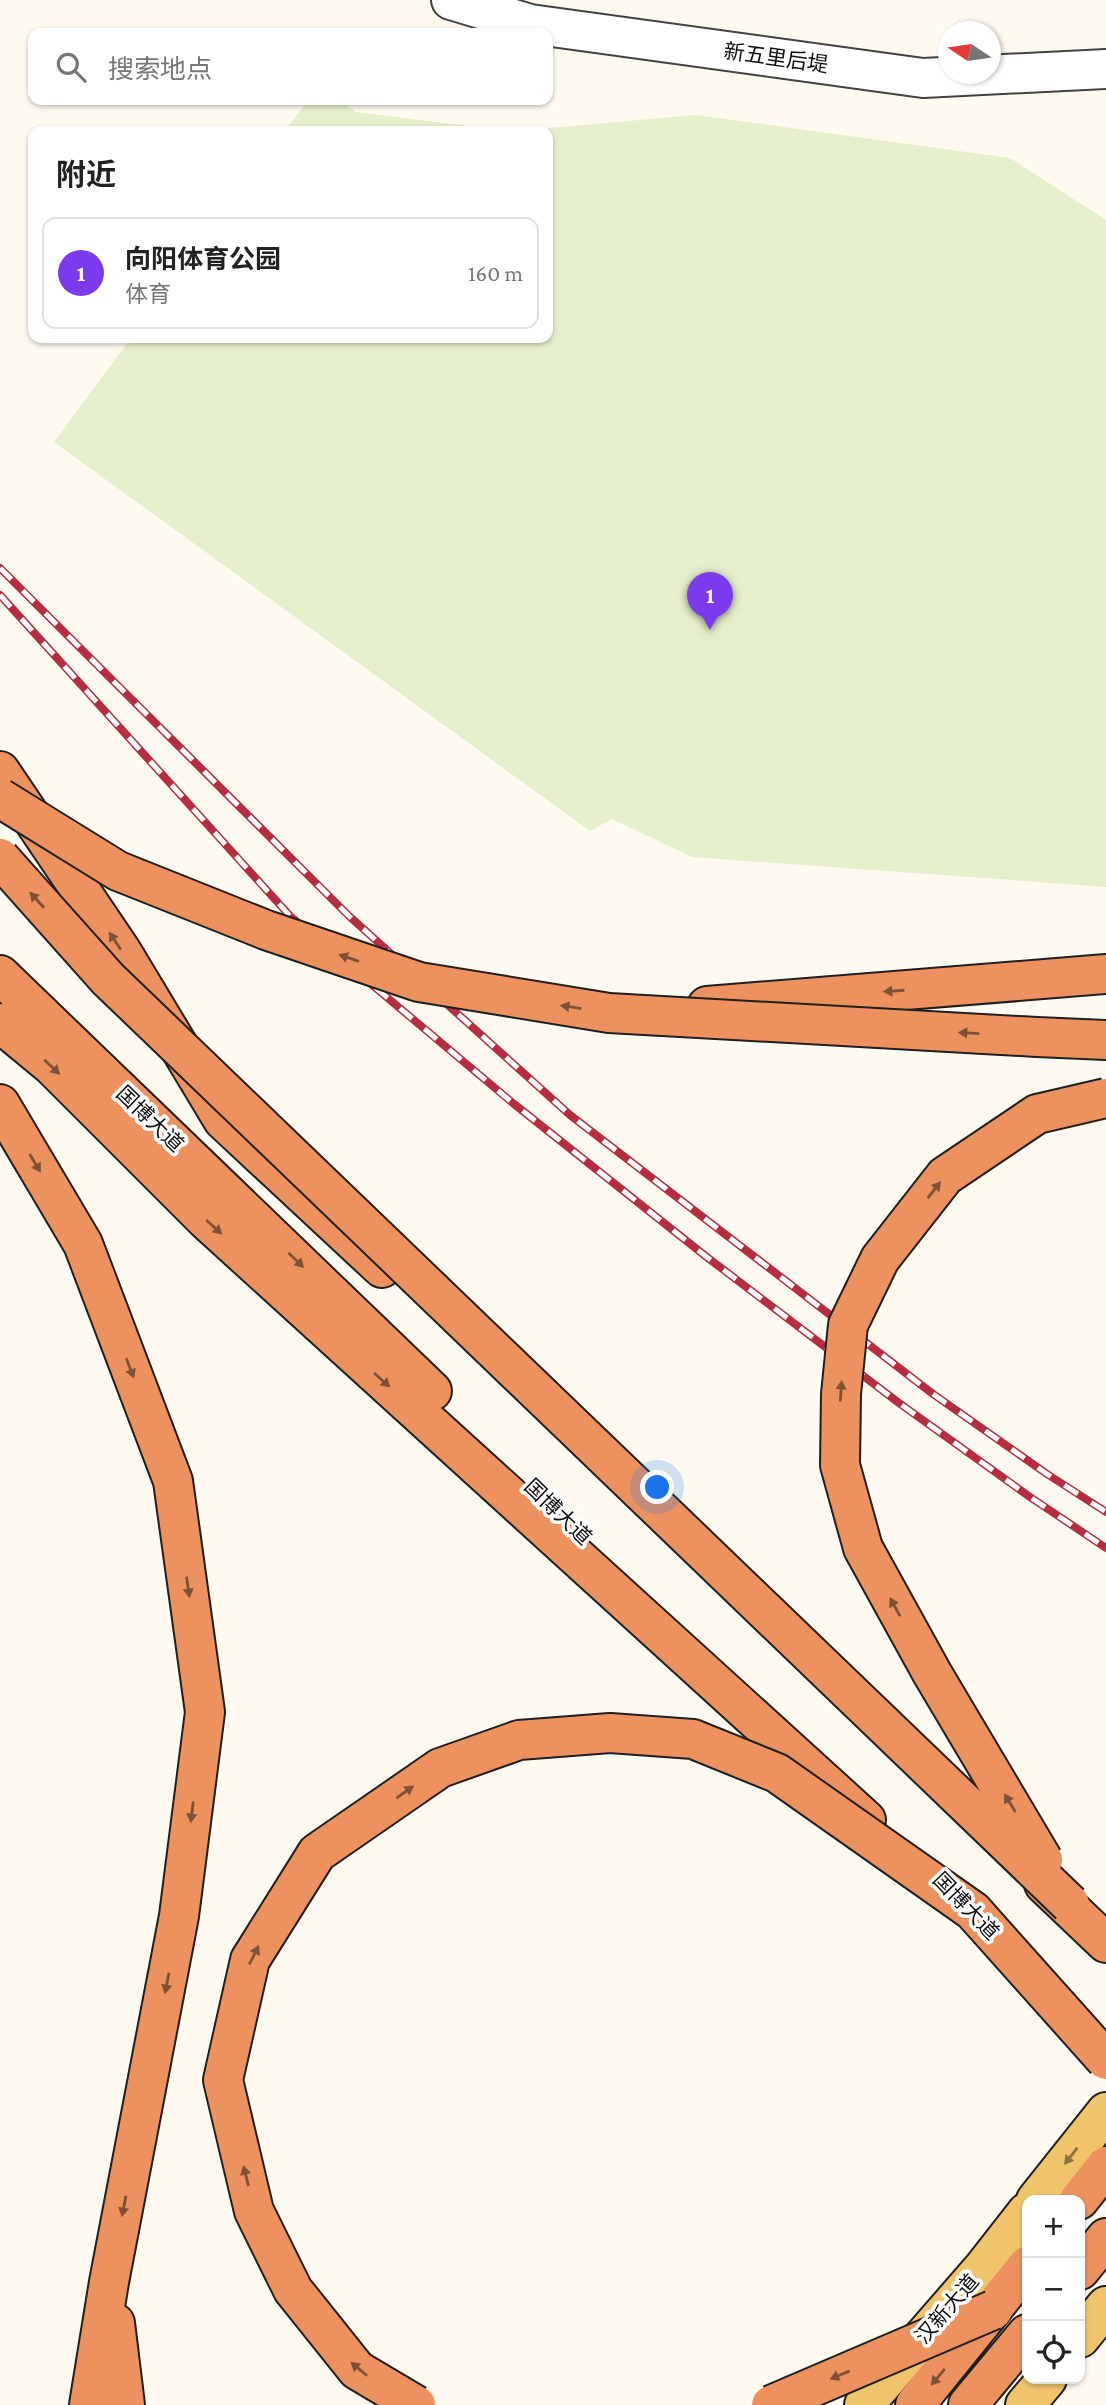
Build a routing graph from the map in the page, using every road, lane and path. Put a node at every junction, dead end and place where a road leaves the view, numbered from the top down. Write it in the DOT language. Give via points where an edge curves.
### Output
graph roads {
  1 [pos="451,0"];
  2 [pos="1106,69"];
  3 [pos="0,771"];
  4 [pos="0,798"];
  5 [pos="0,858"];
  6 [pos="1106,974"];
  7 [pos="0,975"];
  8 [pos="609,1013"];
  9 [pos="0,1023"];
  10 [pos="1106,1041"];
  11 [pos="1106,1098"];
  12 [pos="0,1104"];
  13 [pos="1070,1904"];
  14 [pos="973,1911"];
  15 [pos="1106,1935"];
  16 [pos="1106,1943"];
  17 [pos="1106,2039"];
  18 [pos="1106,2060"];
  19 [pos="1106,2112"];
  20 [pos="1106,2166"];
  21 [pos="1040,2195"];
  22 [pos="1083,2195"];
  23 [pos="1022,2218"];
  24 [pos="1106,2238"];
  25 [pos="1085,2264"];
  26 [pos="1022,2272"];
  27 [pos="109,2282"];
  28 [pos="1106,2306"];
  29 [pos="993,2310"];
  30 [pos="1085,2332"];
  31 [pos="1022,2340"];
  32 [pos="1042,2384"];
  33 [pos="89,2405"];
  34 [pos="125,2405"];
  35 [pos="416,2405"];
  36 [pos="771,2405"];
  37 [pos="864,2405"];
  38 [pos="915,2405"];
  39 [pos="968,2405"];
  40 [pos="1025,2405"];
  1 -- 2 [label="street, 新五里后堤" via="530,24 923,78"];
  16 -- 3 [label="highway, one-way" via="223,1120 122,951"];
  8 -- 4 [label="highway, one-way, bridge" via="419,982 265,930 118,871"];
  13 -- 5 [label="highway, one-way, bridge" via="108,979"];
  6 -- 8 [label="highway, one-way, bridge"];
  7 -- 14 [label="highway, 国博大道, one-way, bridge"];
  10 -- 8 [label="highway, one-way, bridge"];
  9 -- 17 [label="highway, one-way" via="51,1065 206,1220"];
  13 -- 11 [label="highway, one-way, bridge" via="863,1549 840,1465 841,1394 848,1325 880,1259 945,1176 1037,1114"];
  12 -- 27 [label="highway, one-way" via="83,1244 173,1481 205,1712 179,1916"];
  13 -- 15 [label="highway"];
  14 -- 18 [label="highway, 国博大道, bridge"];
  35 -- 14 [label="highway, one-way, bridge" via="357,2370 293,2290 254,2211 223,2080 250,1960 317,1853 440,1768 519,1740 610,1733 693,1739 777,1773"];
  19 -- 21 [label="main road, one-way"];
  20 -- 22 [label="highway"];
  23 -- 37 [label="main road, 汉新大道"];
  24 -- 25 [label="highway"];
  26 -- 29 [label="highway"];
  27 -- 33 [label="highway"];
  27 -- 34 [label="highway"];
  28 -- 30 [label="main road"];
  29 -- 36 [label="highway, one-way, bridge"];
  29 -- 38 [label="highway, one-way"];
  31 -- 39 [label="highway"];
  32 -- 40 [label="main road"];
}
